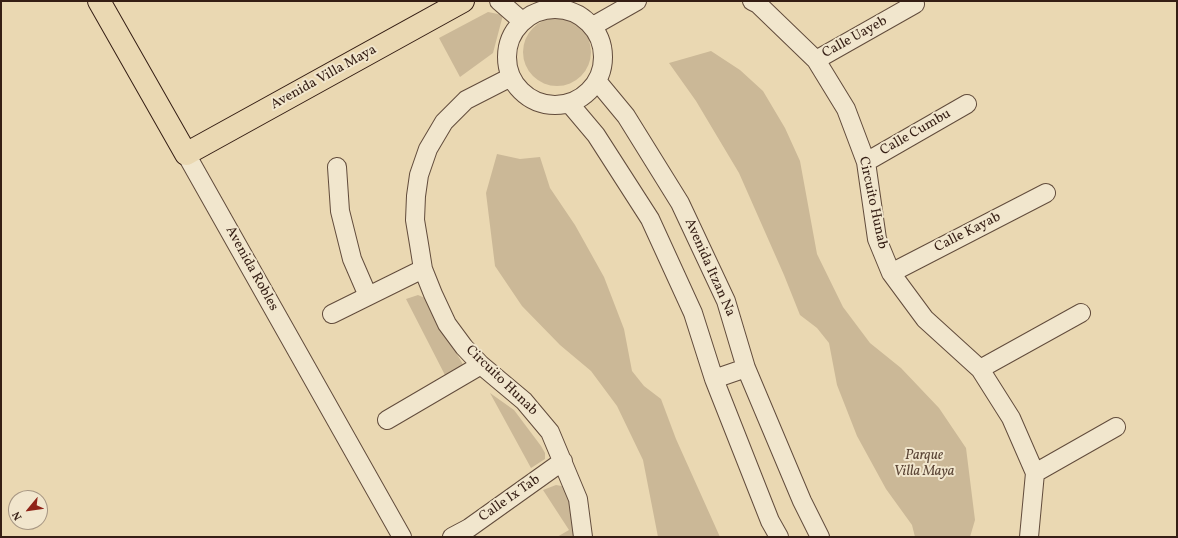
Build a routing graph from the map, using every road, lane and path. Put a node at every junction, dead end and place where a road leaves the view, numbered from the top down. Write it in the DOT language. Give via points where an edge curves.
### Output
graph roads {
  1 [pos="100,1"];
  2 [pos="463,1"];
  3 [pos="499,1"];
  4 [pos="636,1"];
  5 [pos="752,1"];
  6 [pos="915,4"];
  7 [pos="539,6"];
  8 [pos="522,21"];
  9 [pos="593,26"];
  10 [pos="816,60"];
  11 [pos="511,77"];
  12 [pos="597,81"];
  13 [pos="569,103"];
  14 [pos="967,104"];
  15 [pos="186,154"];
  16 [pos="866,162"];
  17 [pos="337,167"];
  18 [pos="1046,193"];
  19 [pos="423,269"];
  20 [pos="891,273"];
  21 [pos="368,296"];
  22 [pos="1081,313"];
  23 [pos="332,314"];
  24 [pos="481,365"];
  25 [pos="746,368"];
  26 [pos="980,369"];
  27 [pos="714,379"];
  28 [pos="387,420"];
  29 [pos="1116,427"];
  30 [pos="563,461"];
  31 [pos="1035,473"];
  32 [pos="458,535"];
  33 [pos="402,537"];
  34 [pos="584,537"];
  35 [pos="779,537"];
  36 [pos="820,537"];
  37 [pos="1030,537"];
  1 -- 15 [label="main road, Avenida Robles"];
  2 -- 15 [label="main road, Avenida Villa Maya"];
  3 -- 8 [label="street"];
  4 -- 9 [label="street"];
  5 -- 10 [label="street, Circuito Hunab"];
  6 -- 10 [label="street, Calle Uayeb"];
  7 -- 8 [label="street"];
  7 -- 9 [label="street" via="568,10 582,16"];
  8 -- 11 [label="street" via="512,33 507,47"];
  9 -- 12 [label="street" via="600,39 603,53 602,68"];
  10 -- 16 [label="street, Circuito Hunab" via="846,110"];
  11 -- 13 [label="street" via="524,93 541,103"];
  11 -- 19 [label="street, Circuito Hunab" via="466,100 444,122 428,149 419,175 415,220"];
  12 -- 13 [label="street" via="590,91"];
  12 -- 25 [label="street, Avenida Itzan Na" via="626,116 680,203 726,301"];
  13 -- 27 [label="street" via="596,135 650,219 693,313"];
  14 -- 16 [label="street, Calle Cumbu"];
  15 -- 33 [label="street, Avenida Robles"];
  16 -- 20 [label="street, Circuito Hunab" via="877,239"];
  17 -- 21 [label="street" via="340,210 352,259"];
  18 -- 20 [label="street, Calle Kayab"];
  19 -- 21 [label="street"];
  19 -- 24 [label="street, Circuito Hunab" via="432,294 448,324"];
  20 -- 26 [label="street, Circuito Hunab" via="926,319"];
  21 -- 23 [label="street"];
  22 -- 26 [label="street"];
  24 -- 28 [label="street"];
  24 -- 30 [label="street, Circuito Hunab" via="524,401 550,432"];
  25 -- 27 [label="street"];
  25 -- 36 [label="street, Avenida Itzan Na" via="802,501"];
  26 -- 31 [label="street, Circuito Hunab" via="1011,418"];
  27 -- 35 [label="street" via="770,521"];
  29 -- 31 [label="street"];
  30 -- 32 [label="street, Calle Ix Tab"];
  30 -- 34 [label="street, Circuito Hunab" via="578,499"];
  31 -- 37 [label="street, Circuito Hunab"];
}
